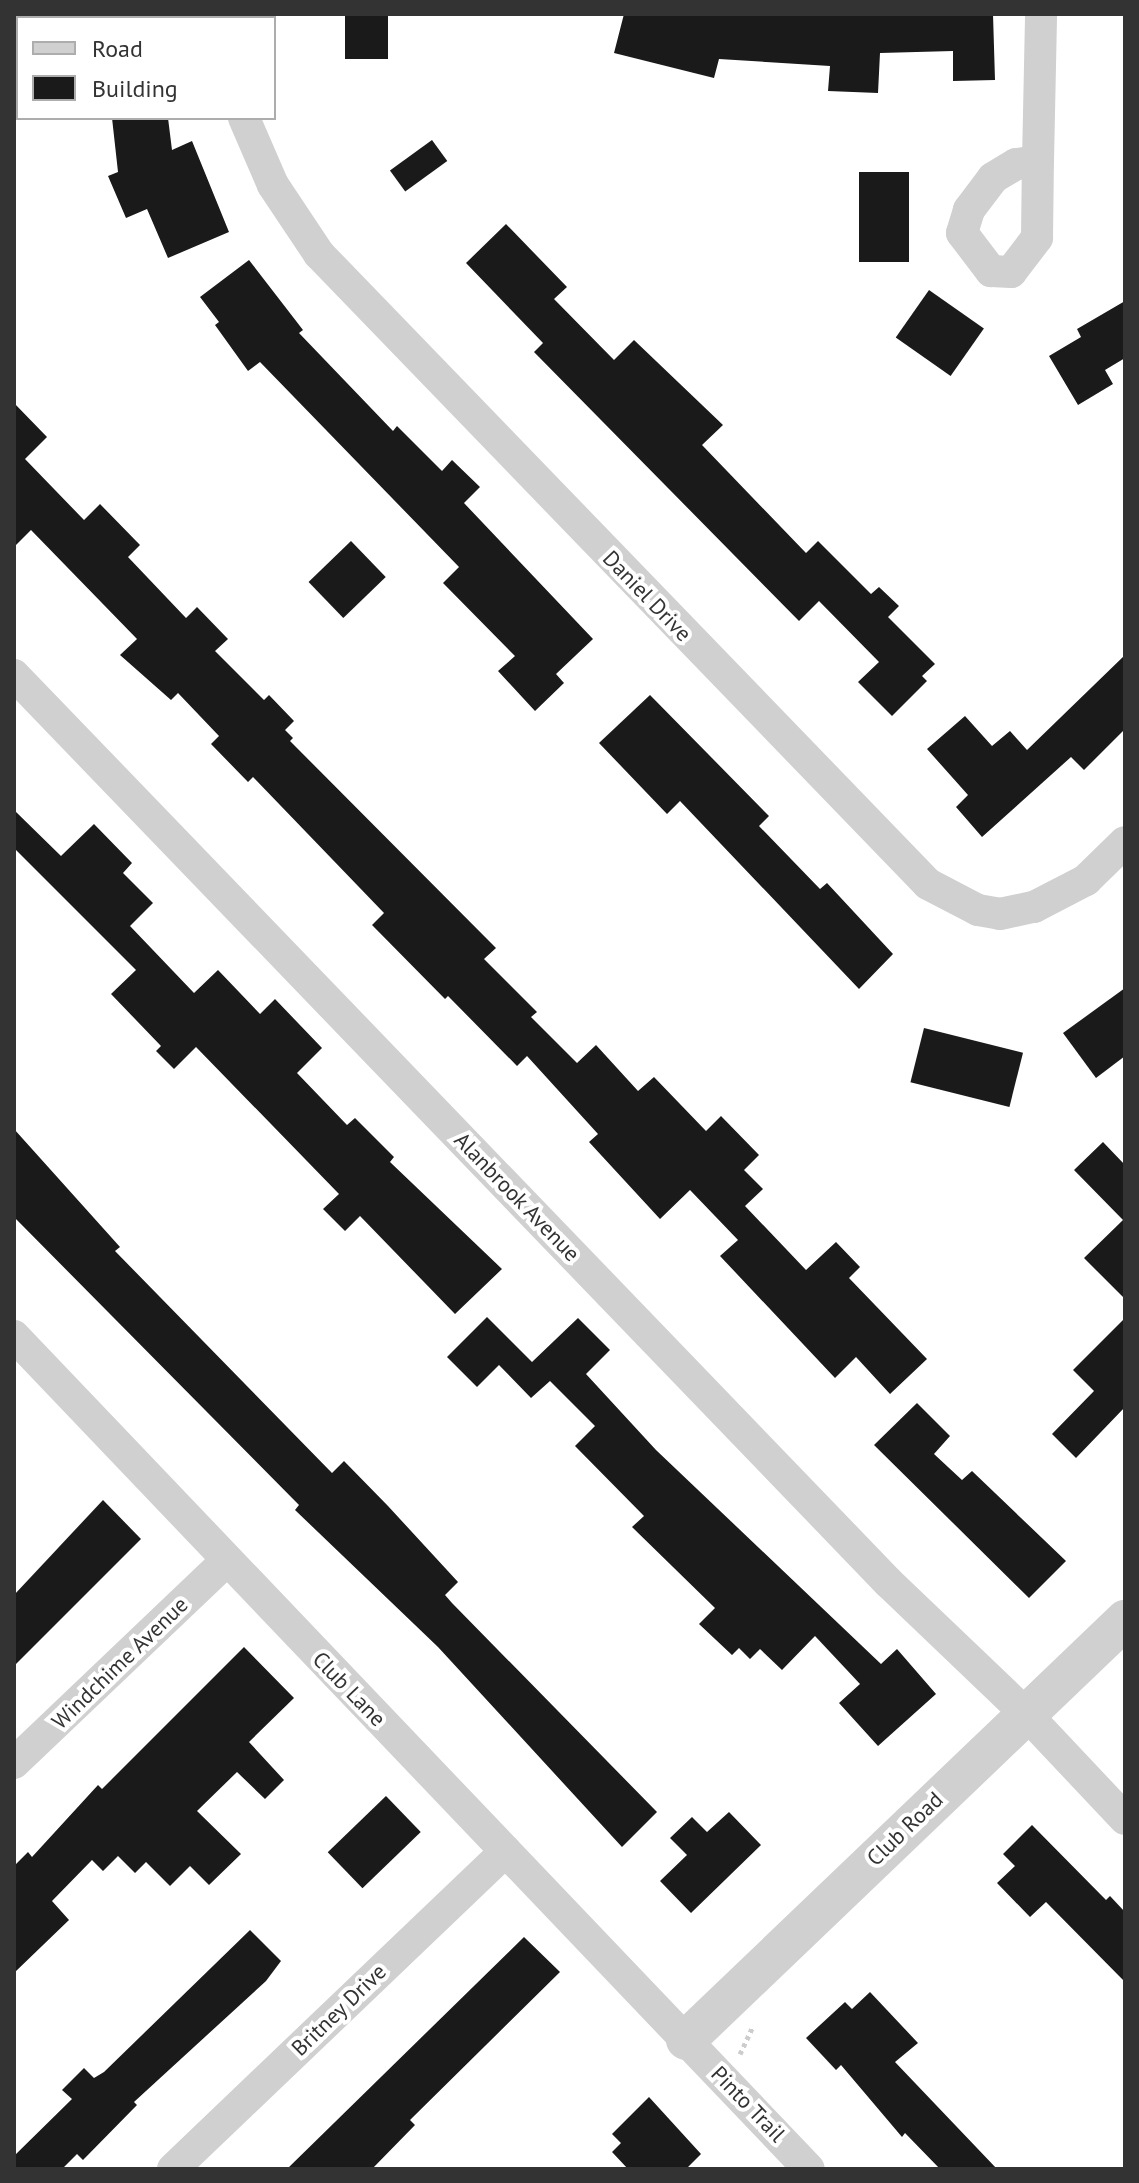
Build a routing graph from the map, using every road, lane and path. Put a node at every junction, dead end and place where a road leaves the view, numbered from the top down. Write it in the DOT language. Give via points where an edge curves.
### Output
graph roads {
  1 [pos="1041,14"];
  2 [pos="245,120"];
  3 [pos="1038,161"];
  4 [pos="14,675"];
  5 [pos="1125,842"];
  6 [pos="14,1336"];
  7 [pos="225,1562"];
  8 [pos="1125,1620"];
  9 [pos="1026,1714"];
  10 [pos="14,1763"];
  11 [pos="1125,1819"];
  12 [pos="506,1851"];
  13 [pos="686,2040"];
  14 [pos="173,2169"];
  15 [pos="809,2169"];
  1 -- 3 [label="street"];
  2 -- 5 [label="street, Daniel Drive" via="273,185 319,254 928,884 978,910 1000,914 1034,907 1086,880"];
  4 -- 9 [label="street, Alanbrook Avenue" via="877,1570"];
  6 -- 7 [label="street, Club Lane"];
  7 -- 10 [label="street, Windchime Avenue"];
  7 -- 12 [label="street, Club Lane"];
  8 -- 9 [label="street, Club Road"];
  9 -- 11 [label="street, Alanbrook Avenue"];
  9 -- 13 [label="street, Club Road"];
  12 -- 13 [label="street, Club Lane"];
  12 -- 14 [label="street, Britney Drive"];
  13 -- 15 [label="street, Pinto Trail"];
}
